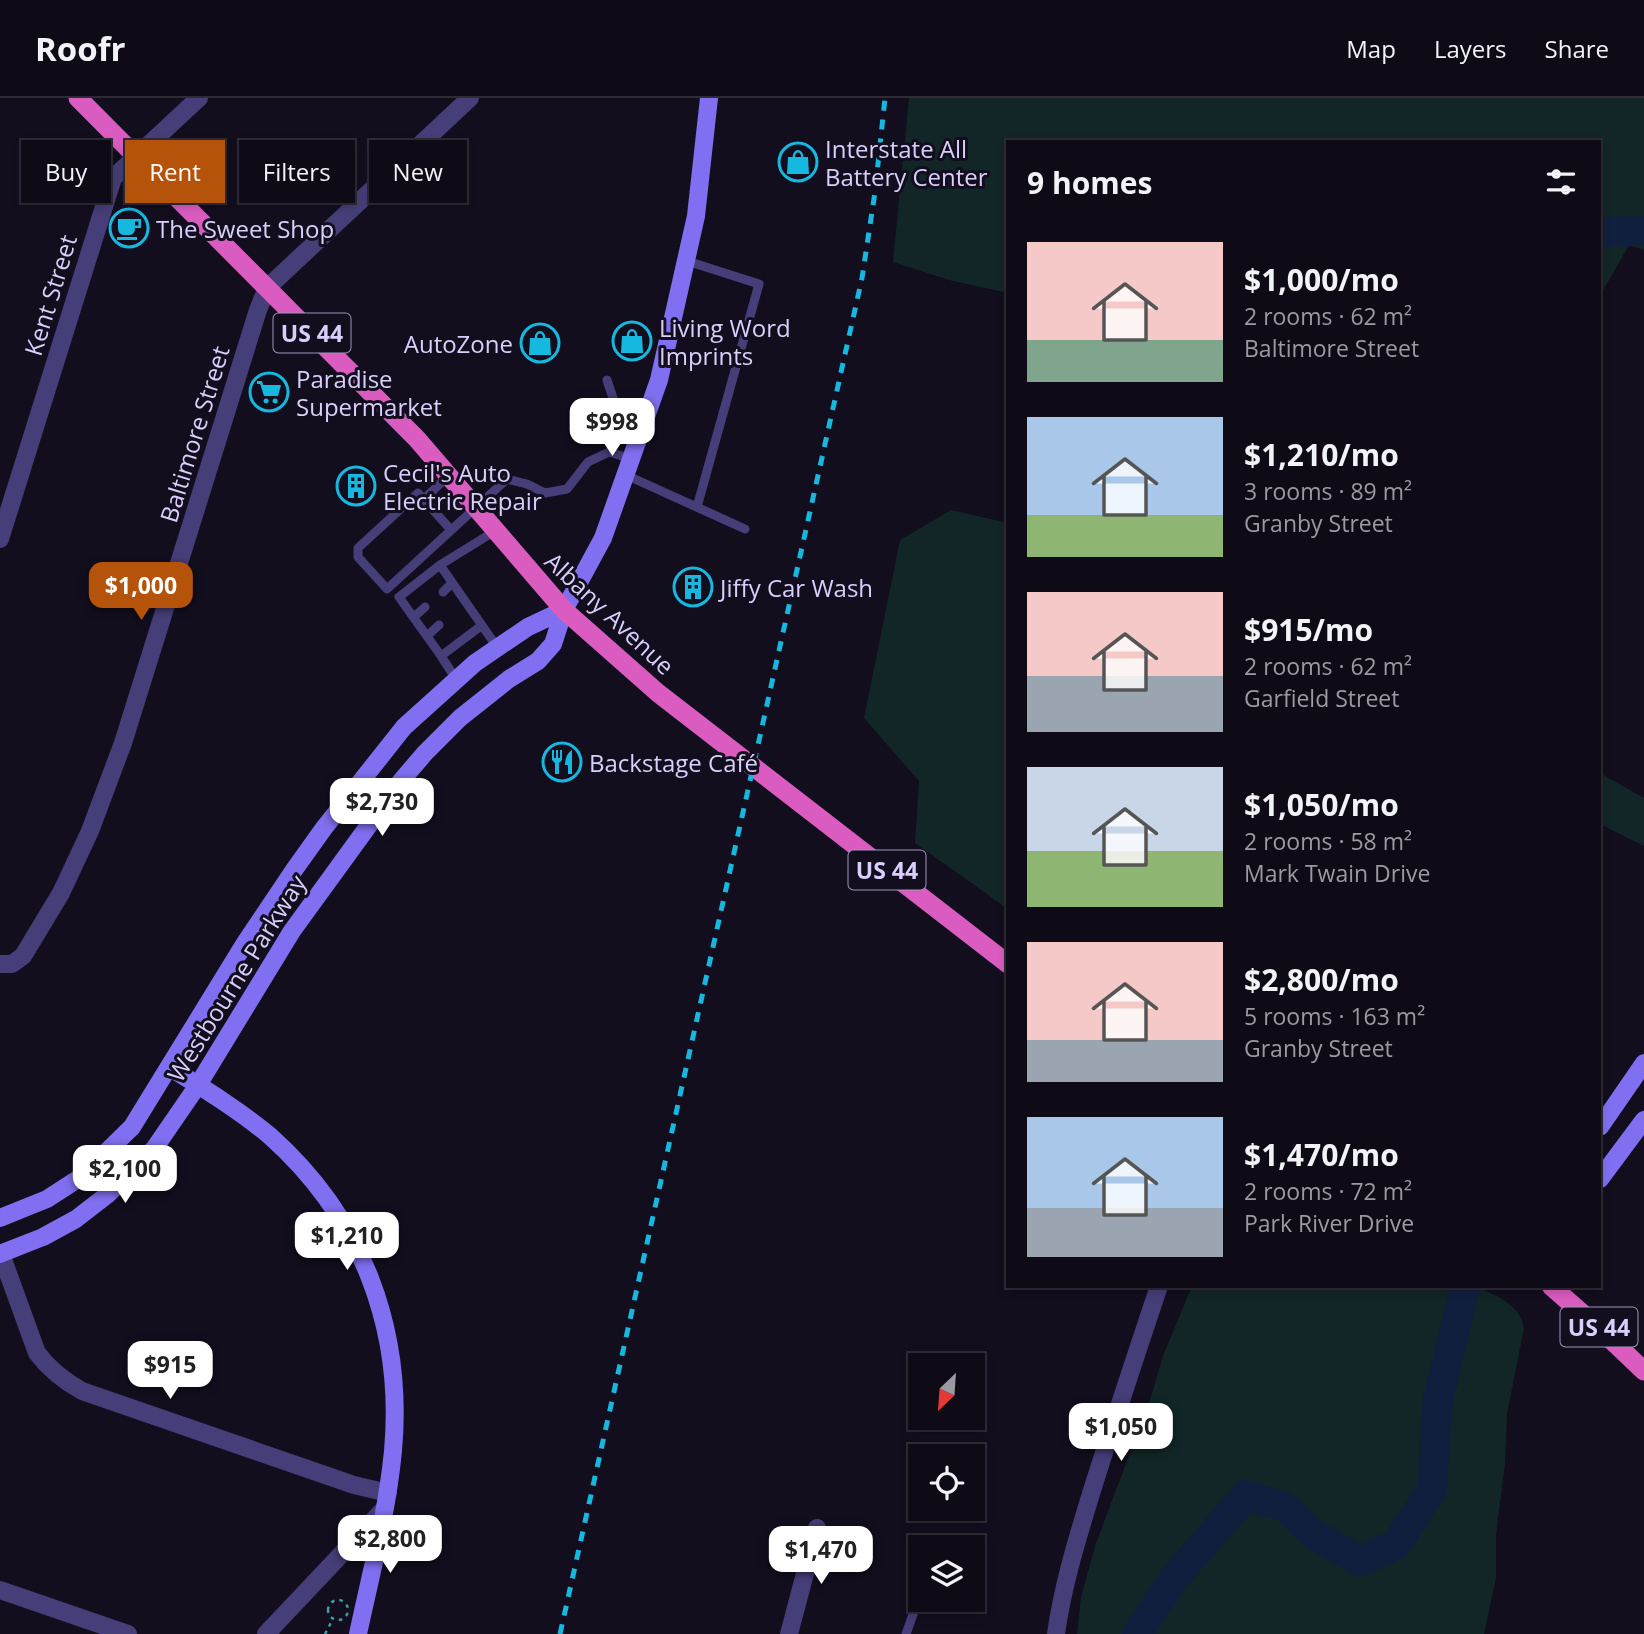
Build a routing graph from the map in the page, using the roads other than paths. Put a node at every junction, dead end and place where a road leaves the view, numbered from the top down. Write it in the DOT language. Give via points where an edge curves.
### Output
graph roads {
  1 [pos="78,98"];
  2 [pos="199,98"];
  3 [pos="470,98"];
  4 [pos="709,98"];
  5 [pos="153,140"];
  6 [pos="125,145"];
  7 [pos="125,167"];
  8 [pos="183,203"];
  9 [pos="687,261"];
  10 [pos="267,288"];
  11 [pos="607,380"];
  12 [pos="644,425"];
  13 [pos="629,467"];
  14 [pos="448,475"];
  15 [pos="424,499"];
  16 [pos="475,507"];
  17 [pos="697,507"];
  18 [pos="745,528"];
  19 [pos="451,530"];
  20 [pos="495,531"];
  21 [pos="0,539"];
  22 [pos="440,565"];
  23 [pos="452,583"];
  24 [pos="443,592"];
  25 [pos="467,604"];
  26 [pos="425,607"];
  27 [pos="564,610"];
  28 [pos="457,611"];
  29 [pos="414,617"];
  30 [pos="439,625"];
  31 [pos="481,626"];
  32 [pos="427,636"];
  33 [pos="497,648"];
  34 [pos="441,656"];
  35 [pos="456,680"];
  36 [pos="324,828"];
  37 [pos="349,849"];
  38 [pos="1006,962"];
  39 [pos="6,964"];
  40 [pos="1644,1063"];
  41 [pos="169,1067"];
  42 [pos="198,1085"];
  43 [pos="1644,1120"];
  44 [pos="1601,1126"];
  45 [pos="1601,1178"];
  46 [pos="0,1218"];
  47 [pos="0,1254"];
  48 [pos="1158,1288"];
  49 [pos="1553,1288"];
  50 [pos="1644,1371"];
  51 [pos="386,1501"];
  52 [pos="817,1528"];
  53 [pos="0,1590"];
  54 [pos="914,1612"];
  55 [pos="128,1634"];
  56 [pos="265,1634"];
  57 [pos="358,1634"];
  58 [pos="789,1634"];
  59 [pos="906,1634"];
  60 [pos="1056,1634"];
  1 -- 6 [label="highway, Albany Avenue / US 44"];
  2 -- 5 [label="street, Kent Street"];
  3 -- 10 [label="street, Baltimore Street"];
  4 -- 9 [label="main road"];
  7 -- 21 [label="street, Kent Street" via="113,178"];
  8 -- 10 [label="highway, Albany Avenue / US 44"];
  9 -- 12 [label="main road"];
  9 -- 17 [label="lane" via="759,284"];
  10 -- 14 [label="highway, Albany Avenue / US 44"];
  10 -- 39 [label="street, Baltimore Street" via="119,756 72,872 23,956"];
  11 -- 12 [label="lane" via="617,410"];
  12 -- 13 [label="main road"];
  13 -- 16 [label="lane" via="610,452 588,462 567,489 545,494 507,479"];
  13 -- 17 [label="lane"];
  13 -- 27 [label="main road" via="603,538"];
  14 -- 15 [label="lane"];
  14 -- 16 [label="highway, Albany Avenue / US 44"];
  15 -- 19 [label="lane"];
  15 -- 19 [label="lane" via="418,493 358,548 358,557 387,589"];
  16 -- 19 [label="lane"];
  16 -- 20 [label="highway, Albany Avenue / US 44"];
  17 -- 18 [label="lane"];
  20 -- 22 [label="lane"];
  20 -- 27 [label="highway, Albany Avenue / US 44"];
  22 -- 23 [label="lane"];
  22 -- 29 [label="lane" via="399,597"];
  23 -- 24 [label="lane"];
  23 -- 25 [label="lane"];
  25 -- 28 [label="lane"];
  25 -- 31 [label="lane"];
  26 -- 29 [label="lane"];
  27 -- 33 [label="main road, Westbourne Parkway"];
  27 -- 37 [label="main road, Westbourne Parkway" via="557,637 545,655 484,697 446,731"];
  27 -- 38 [label="highway, Albany Avenue / US 44" via="658,693"];
  29 -- 32 [label="lane"];
  30 -- 32 [label="lane"];
  31 -- 33 [label="lane"];
  31 -- 34 [label="lane"];
  32 -- 34 [label="lane"];
  33 -- 35 [label="main road, Westbourne Parkway"];
  34 -- 35 [label="lane"];
  35 -- 36 [label="main road, Westbourne Parkway" via="404,727"];
  36 -- 37 [label="main road"];
  36 -- 41 [label="main road, Westbourne Parkway" via="245,943"];
  37 -- 42 [label="main road, Westbourne Parkway" via="292,931"];
  40 -- 44 [label="main road"];
  41 -- 42 [label="main road"];
  41 -- 46 [label="main road, Westbourne Parkway" via="132,1127 81,1177 47,1199"];
  42 -- 47 [label="main road, Westbourne Parkway" via="154,1149 107,1195 76,1219"];
  42 -- 51 [label="main road" via="270,1136 292,1159 337,1213 375,1286 394,1385"];
  43 -- 45 [label="main road"];
  47 -- 51 [label="street" via="37,1353 65,1382 354,1485"];
  48 -- 60 [label="street" via="1083,1520"];
  49 -- 50 [label="highway, US 44"];
  51 -- 56 [label="street"];
  51 -- 57 [label="main road"];
  52 -- 58 [label="street"];
  53 -- 55 [label="street"];
  54 -- 59 [label="lane"];
}
